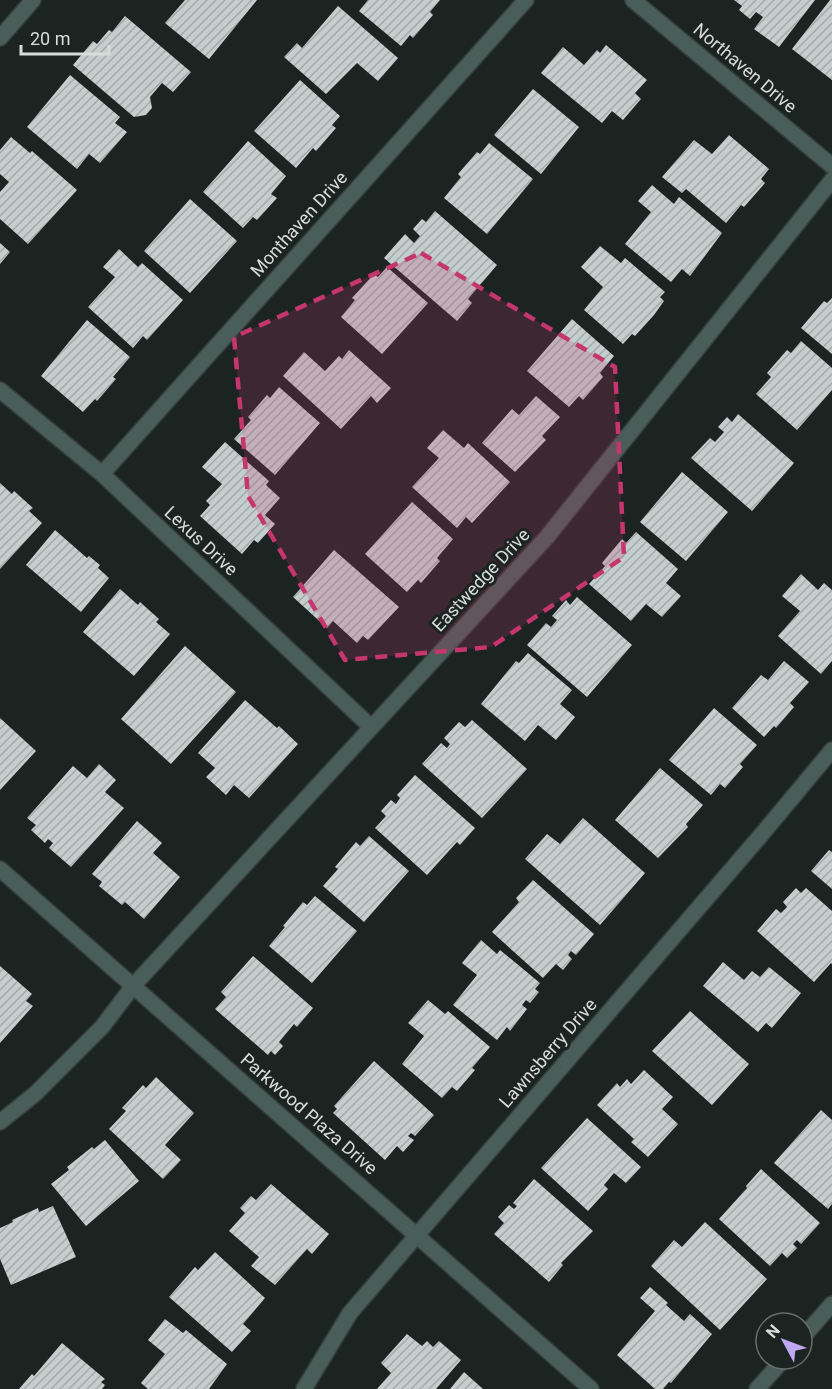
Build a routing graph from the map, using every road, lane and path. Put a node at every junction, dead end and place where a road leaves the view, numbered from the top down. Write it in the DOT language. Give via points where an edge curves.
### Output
graph roads {
  1 [pos="33,0"];
  2 [pos="526,0"];
  3 [pos="633,0"];
  4 [pos="0,38"];
  5 [pos="832,166"];
  6 [pos="832,180"];
  7 [pos="0,390"];
  8 [pos="102,474"];
  9 [pos="371,727"];
  10 [pos="832,750"];
  11 [pos="0,869"];
  12 [pos="134,985"];
  13 [pos="0,1122"];
  14 [pos="417,1235"];
  15 [pos="832,1304"];
  16 [pos="814,1324"];
  17 [pos="773,1371"];
  18 [pos="304,1389"];
  19 [pos="591,1389"];
  20 [pos="757,1389"];
  1 -- 4 [label="street"];
  2 -- 8 [label="street, Monthaven Drive"];
  3 -- 5 [label="street, Northaven Drive"];
  6 -- 9 [label="street, Eastwedge Drive" via="547,537"];
  7 -- 8 [label="street, Lexus Drive"];
  8 -- 9 [label="street, Lexus Drive"];
  9 -- 12 [label="street, Eastwedge Drive"];
  10 -- 14 [label="street, Lawnsberry Drive"];
  11 -- 12 [label="street, Parkwood Plaza Drive"];
  12 -- 13 [label="street, Eastwedge Drive" via="102,1028 36,1094"];
  12 -- 14 [label="street, Parkwood Plaza Drive"];
  14 -- 18 [label="street, Lawnsberry Drive" via="350,1313"];
  14 -- 19 [label="street, Parkwood Plaza Drive"];
  15 -- 16 [label="street"];
  17 -- 20 [label="street"];
}
